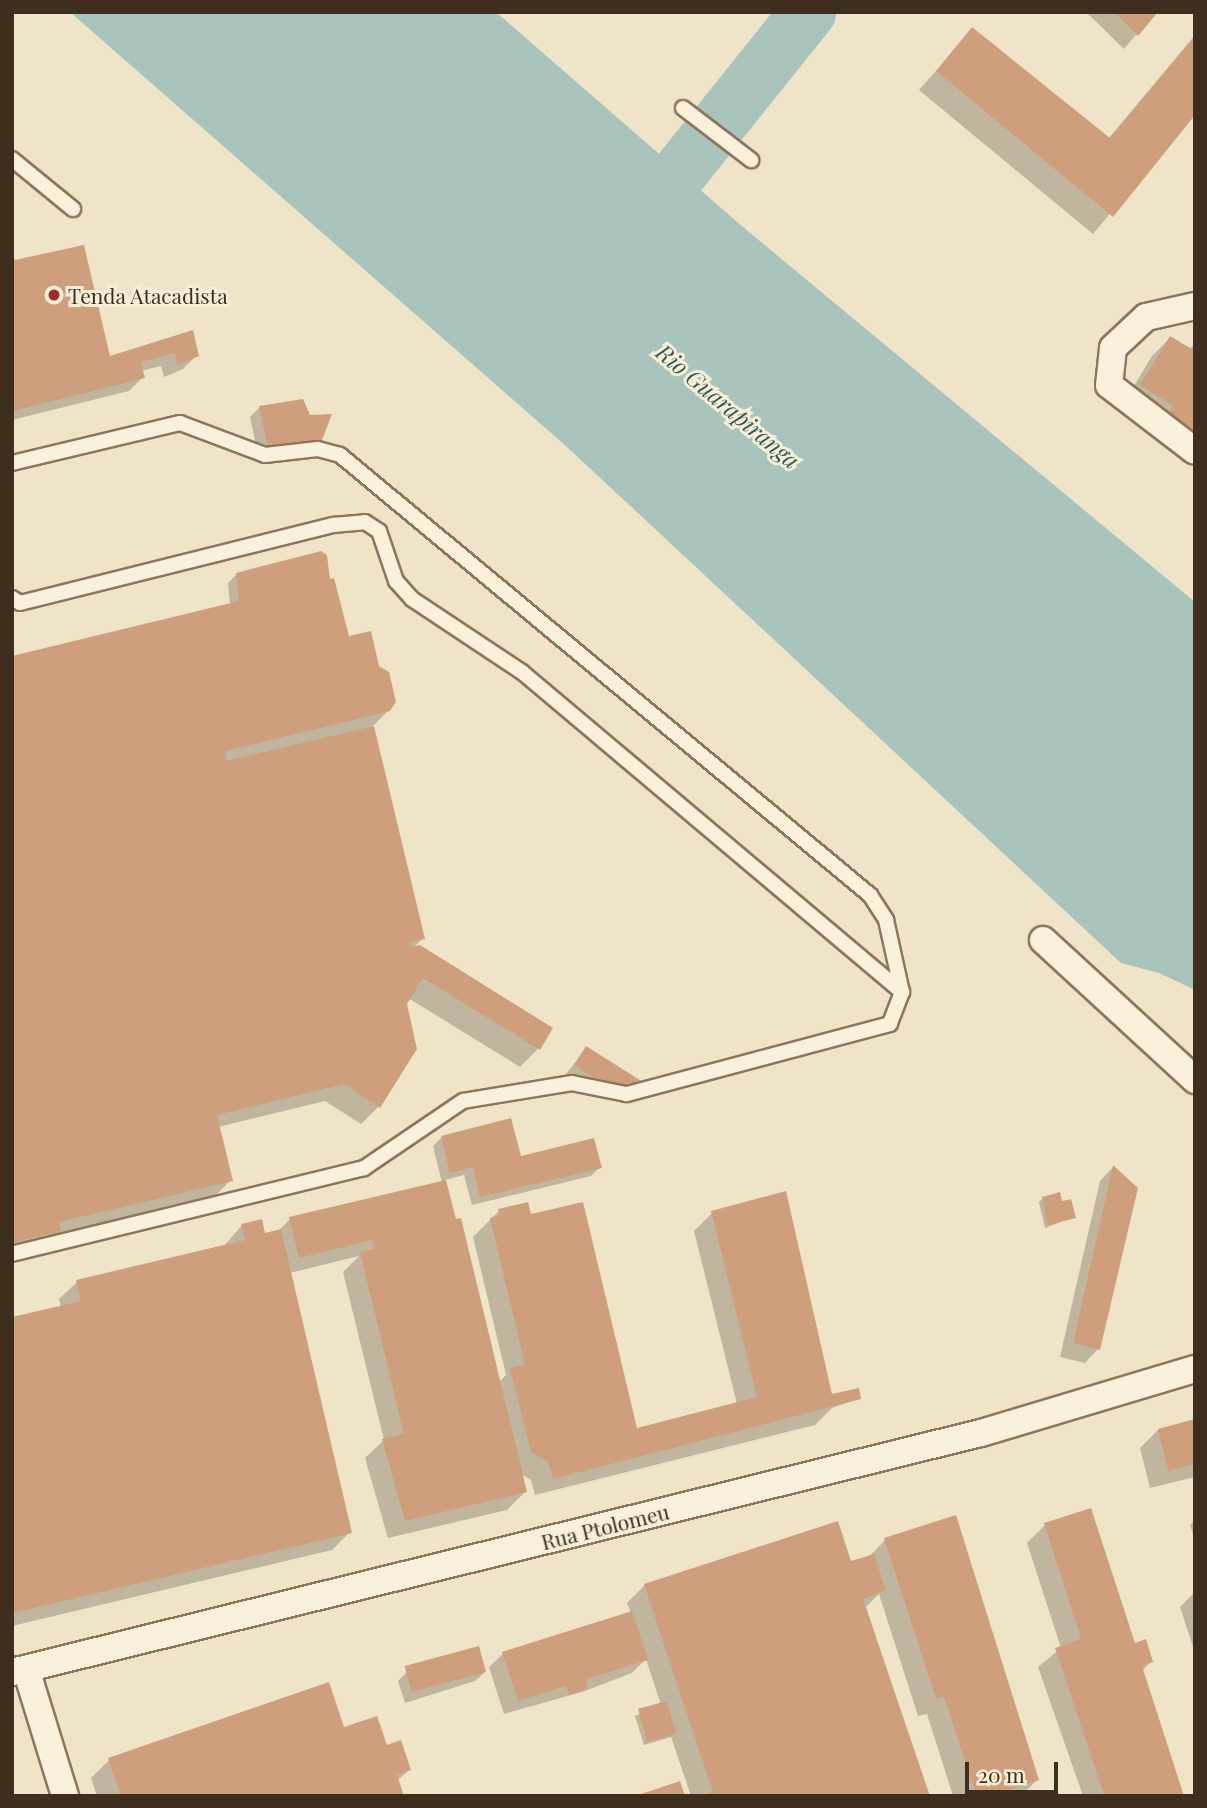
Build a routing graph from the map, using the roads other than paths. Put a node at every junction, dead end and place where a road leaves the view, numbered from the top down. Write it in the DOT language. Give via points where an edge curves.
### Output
graph roads {
  1 [pos="683,107"];
  2 [pos="12,159"];
  3 [pos="751,160"];
  4 [pos="73,209"];
  5 [pos="1195,306"];
  6 [pos="1195,451"];
  7 [pos="12,463"];
  8 [pos="12,598"];
  9 [pos="1043,940"];
  10 [pos="902,992"];
  11 [pos="1195,1080"];
  12 [pos="12,1254"];
  13 [pos="1195,1370"];
  14 [pos="19,1670"];
  15 [pos="65,1796"];
  1 -- 3 [label="lane"];
  2 -- 4 [label="lane"];
  5 -- 6 [label="street" via="1146,317 1113,348 1109,385"];
  7 -- 10 [label="lane" via="180,423 265,455 318,449 340,455 870,895 886,920"];
  8 -- 10 [label="lane" via="20,603 333,525 365,522 379,531 396,581 412,599 522,672"];
  9 -- 11 [label="street"];
  10 -- 12 [label="lane" via="890,1024 626,1094 572,1083 463,1101 365,1168"];
  13 -- 14 [label="street, Rua Ptolomeu" via="981,1433"];
  14 -- 15 [label="street"];
}
